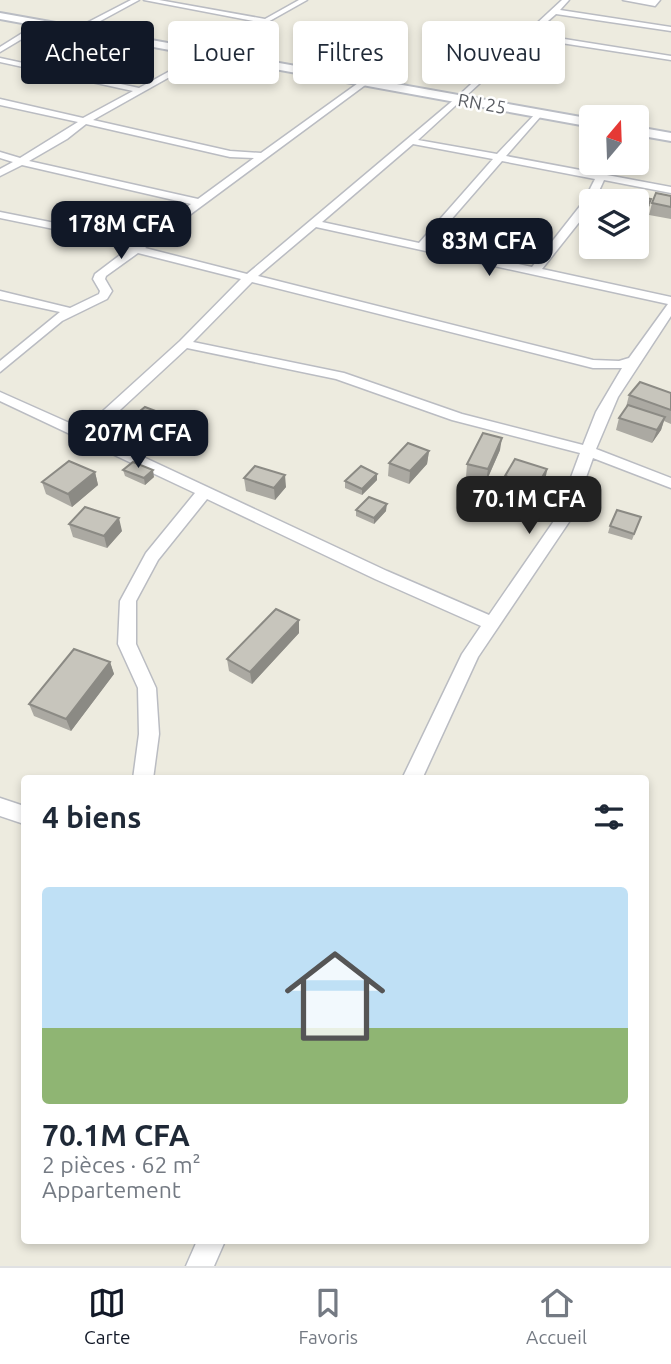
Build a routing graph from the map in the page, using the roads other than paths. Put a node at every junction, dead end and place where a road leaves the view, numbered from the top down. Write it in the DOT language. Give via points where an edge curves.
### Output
graph roads {
  1 [pos="136,0"];
  2 [pos="147,0"];
  3 [pos="304,0"];
  4 [pos="565,0"];
  5 [pos="626,0"];
  6 [pos="657,0"];
  7 [pos="553,11"];
  8 [pos="0,16"];
  9 [pos="27,21"];
  10 [pos="95,21"];
  11 [pos="265,21"];
  12 [pos="543,21"];
  13 [pos="671,29"];
  14 [pos="21,37"];
  15 [pos="565,42"];
  16 [pos="3,47"];
  17 [pos="671,58"];
  18 [pos="0,60"];
  19 [pos="168,74"];
  20 [pos="363,84"];
  21 [pos="370,84"];
  22 [pos="476,84"];
  23 [pos="139,90"];
  24 [pos="459,100"];
  25 [pos="0,102"];
  26 [pos="538,114"];
  27 [pos="85,121"];
  28 [pos="579,121"];
  29 [pos="649,133"];
  30 [pos="671,137"];
  31 [pos="411,141"];
  32 [pos="0,155"];
  33 [pos="262,156"];
  34 [pos="499,158"];
  35 [pos="23,160"];
  36 [pos="0,173"];
  37 [pos="601,177"];
  38 [pos="671,190"];
  39 [pos="198,202"];
  40 [pos="0,215"];
  41 [pos="314,223"];
  42 [pos="421,247"];
  43 [pos="135,248"];
  44 [pos="534,272"];
  45 [pos="249,278"];
  46 [pos="0,295"];
  47 [pos="671,307"];
  48 [pos="69,312"];
  49 [pos="184,344"];
  50 [pos="634,361"];
  51 [pos="0,368"];
  52 [pos="0,396"];
  53 [pos="85,435"];
  54 [pos="586,450"];
  55 [pos="671,483"];
  56 [pos="205,491"];
  57 [pos="491,623"];
  58 [pos="144,775"];
  59 [pos="414,775"];
  60 [pos="0,807"];
  61 [pos="21,814"];
  62 [pos="210,1244"];
  63 [pos="200,1266"];
  1 -- 10 [label="street"];
  2 -- 11 [label="street"];
  3 -- 11 [label="street"];
  4 -- 7 [label="street"];
  5 -- 6 [label="street" via="654,4"];
  7 -- 12 [label="street"];
  7 -- 13 [label="street"];
  8 -- 9 [label="main road, RN 25 / RN 25"];
  14 -- 16 [label="street"];
  15 -- 17 [label="street"];
  18 -- 23 [label="street"];
  19 -- 23 [label="street"];
  20 -- 33 [label="street"];
  21 -- 24 [label="main road, RN 25 / RN 25"];
  22 -- 24 [label="street"];
  23 -- 27 [label="street"];
  24 -- 26 [label="main road, RN 25 / RN 25"];
  24 -- 31 [label="street"];
  25 -- 27 [label="street"];
  26 -- 28 [label="main road, RN 25 / RN 25"];
  26 -- 34 [label="street"];
  27 -- 33 [label="street" via="230,154"];
  27 -- 35 [label="street"];
  29 -- 30 [label="main road"];
  31 -- 34 [label="street"];
  31 -- 41 [label="street"];
  32 -- 35 [label="street"];
  33 -- 39 [label="street"];
  34 -- 37 [label="street"];
  34 -- 42 [label="street"];
  35 -- 36 [label="street"];
  35 -- 39 [label="street"];
  37 -- 38 [label="street"];
  37 -- 44 [label="street" via="589,202"];
  39 -- 43 [label="street"];
  40 -- 43 [label="street" via="90,233"];
  41 -- 42 [label="street"];
  41 -- 45 [label="street"];
  42 -- 44 [label="street"];
  43 -- 45 [label="street"];
  43 -- 48 [label="street" via="102,274 103,296"];
  44 -- 47 [label="street"];
  45 -- 49 [label="street"];
  45 -- 50 [label="street" via="593,364"];
  46 -- 48 [label="street"];
  47 -- 50 [label="street"];
  48 -- 51 [label="street"];
  49 -- 53 [label="street"];
  49 -- 54 [label="street" via="339,376 457,417"];
  50 -- 54 [label="street"];
  52 -- 53 [label="street"];
  53 -- 56 [label="street"];
  54 -- 55 [label="street"];
  54 -- 57 [label="street" via="563,519"];
  56 -- 57 [label="street"];
  56 -- 58 [label="street" via="152,556 128,601 127,644 147,688 149,734"];
  57 -- 59 [label="street" via="471,654"];
  60 -- 61 [label="street"];
  62 -- 63 [label="street"];
}
